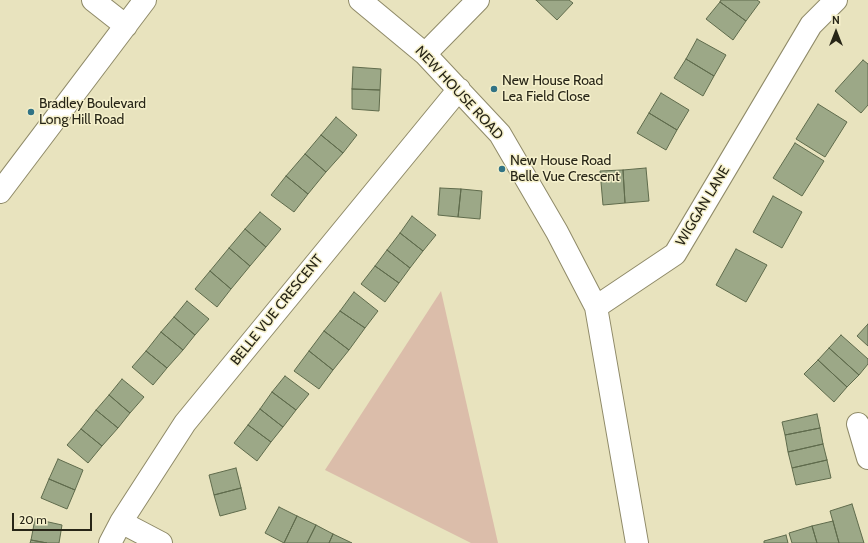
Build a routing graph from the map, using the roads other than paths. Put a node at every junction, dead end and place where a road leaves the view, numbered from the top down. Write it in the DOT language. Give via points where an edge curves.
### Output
graph roads {
  1 [pos="93,0"];
  2 [pos="145,0"];
  3 [pos="360,0"];
  4 [pos="478,0"];
  5 [pos="836,0"];
  6 [pos="126,26"];
  7 [pos="425,54"];
  8 [pos="459,89"];
  9 [pos="0,192"];
  10 [pos="596,308"];
  11 [pos="858,424"];
  12 [pos="868,458"];
  13 [pos="121,522"];
  14 [pos="110,543"];
  15 [pos="161,543"];
  16 [pos="637,543"];
  1 -- 6 [label="street"];
  2 -- 6 [label="street"];
  3 -- 7 [label="street, NEW HOUSE ROAD"];
  4 -- 7 [label="street"];
  5 -- 10 [label="street, WIGGAN LANE" via="811,25 675,254"];
  6 -- 9 [label="street"];
  7 -- 8 [label="street, NEW HOUSE ROAD"];
  8 -- 10 [label="street, NEW HOUSE ROAD" via="500,134 557,232"];
  8 -- 13 [label="street, BELLE VUE CRESCENT" via="185,423"];
  10 -- 16 [label="street"];
  11 -- 12 [label="street"];
  13 -- 14 [label="street, BELLE VUE CRESCENT"];
  13 -- 15 [label="street"];
}
